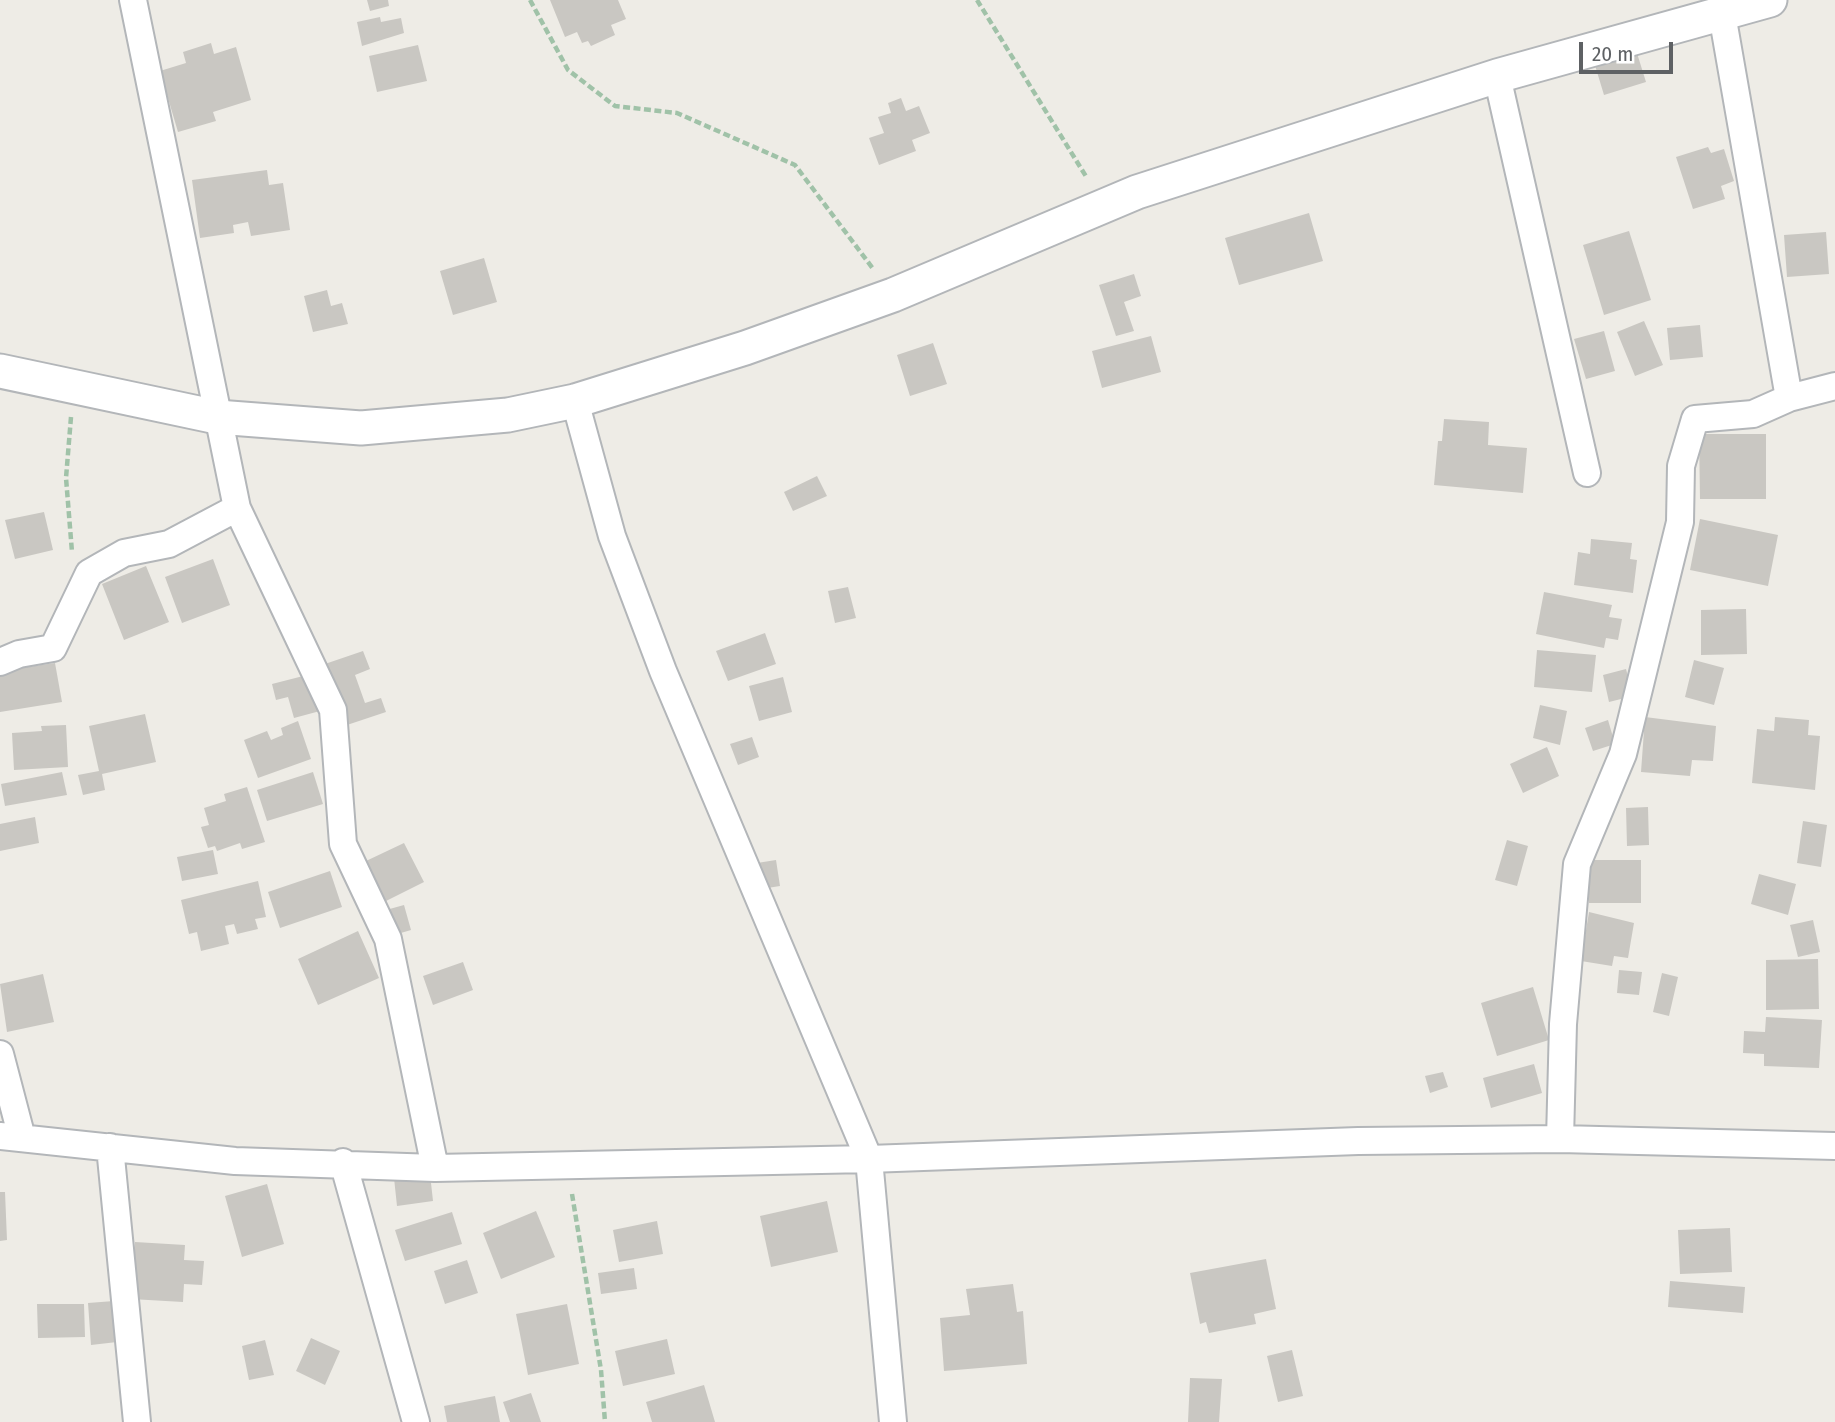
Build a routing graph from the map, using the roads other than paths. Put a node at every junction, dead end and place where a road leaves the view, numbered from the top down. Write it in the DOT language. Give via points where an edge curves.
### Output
graph roads {
  1 [pos="133,0"];
  2 [pos="1770,0"];
  3 [pos="1722,14"];
  4 [pos="1497,76"];
  5 [pos="0,371"];
  6 [pos="1835,386"];
  7 [pos="1788,398"];
  8 [pos="575,401"];
  9 [pos="217,416"];
  10 [pos="1587,473"];
  11 [pos="237,508"];
  12 [pos="0,662"];
  13 [pos="0,1054"];
  14 [pos="11,1137"];
  15 [pos="1560,1139"];
  16 [pos="1835,1146"];
  17 [pos="110,1147"];
  18 [pos="869,1159"];
  19 [pos="343,1163"];
  20 [pos="435,1168"];
  21 [pos="137,1422"];
  22 [pos="416,1422"];
  23 [pos="893,1422"];
  1 -- 9 [label="street"];
  2 -- 3 [label="street"];
  3 -- 4 [label="street"];
  3 -- 7 [label="street"];
  4 -- 8 [label="street" via="1137,192 893,295"];
  4 -- 10 [label="street"];
  5 -- 9 [label="street"];
  6 -- 7 [label="street"];
  7 -- 15 [label="street" via="1753,414 1695,419 1681,466 1680,522 1623,754 1577,864 1563,1024"];
  8 -- 9 [label="street" via="508,415 361,428"];
  8 -- 18 [label="street" via="612,536 663,671"];
  9 -- 11 [label="street"];
  11 -- 12 [label="street" via="169,544 124,553 89,573 53,648"];
  11 -- 20 [label="street" via="333,710 343,844 388,939"];
  13 -- 14 [label="street"];
  14 -- 17 [label="street"];
  15 -- 16 [label="street"];
  15 -- 18 [label="street" via="1358,1141"];
  17 -- 19 [label="street" via="235,1161"];
  17 -- 21 [label="street"];
  18 -- 20 [label="street"];
  18 -- 23 [label="street"];
  19 -- 20 [label="street"];
  19 -- 22 [label="street"];
}
